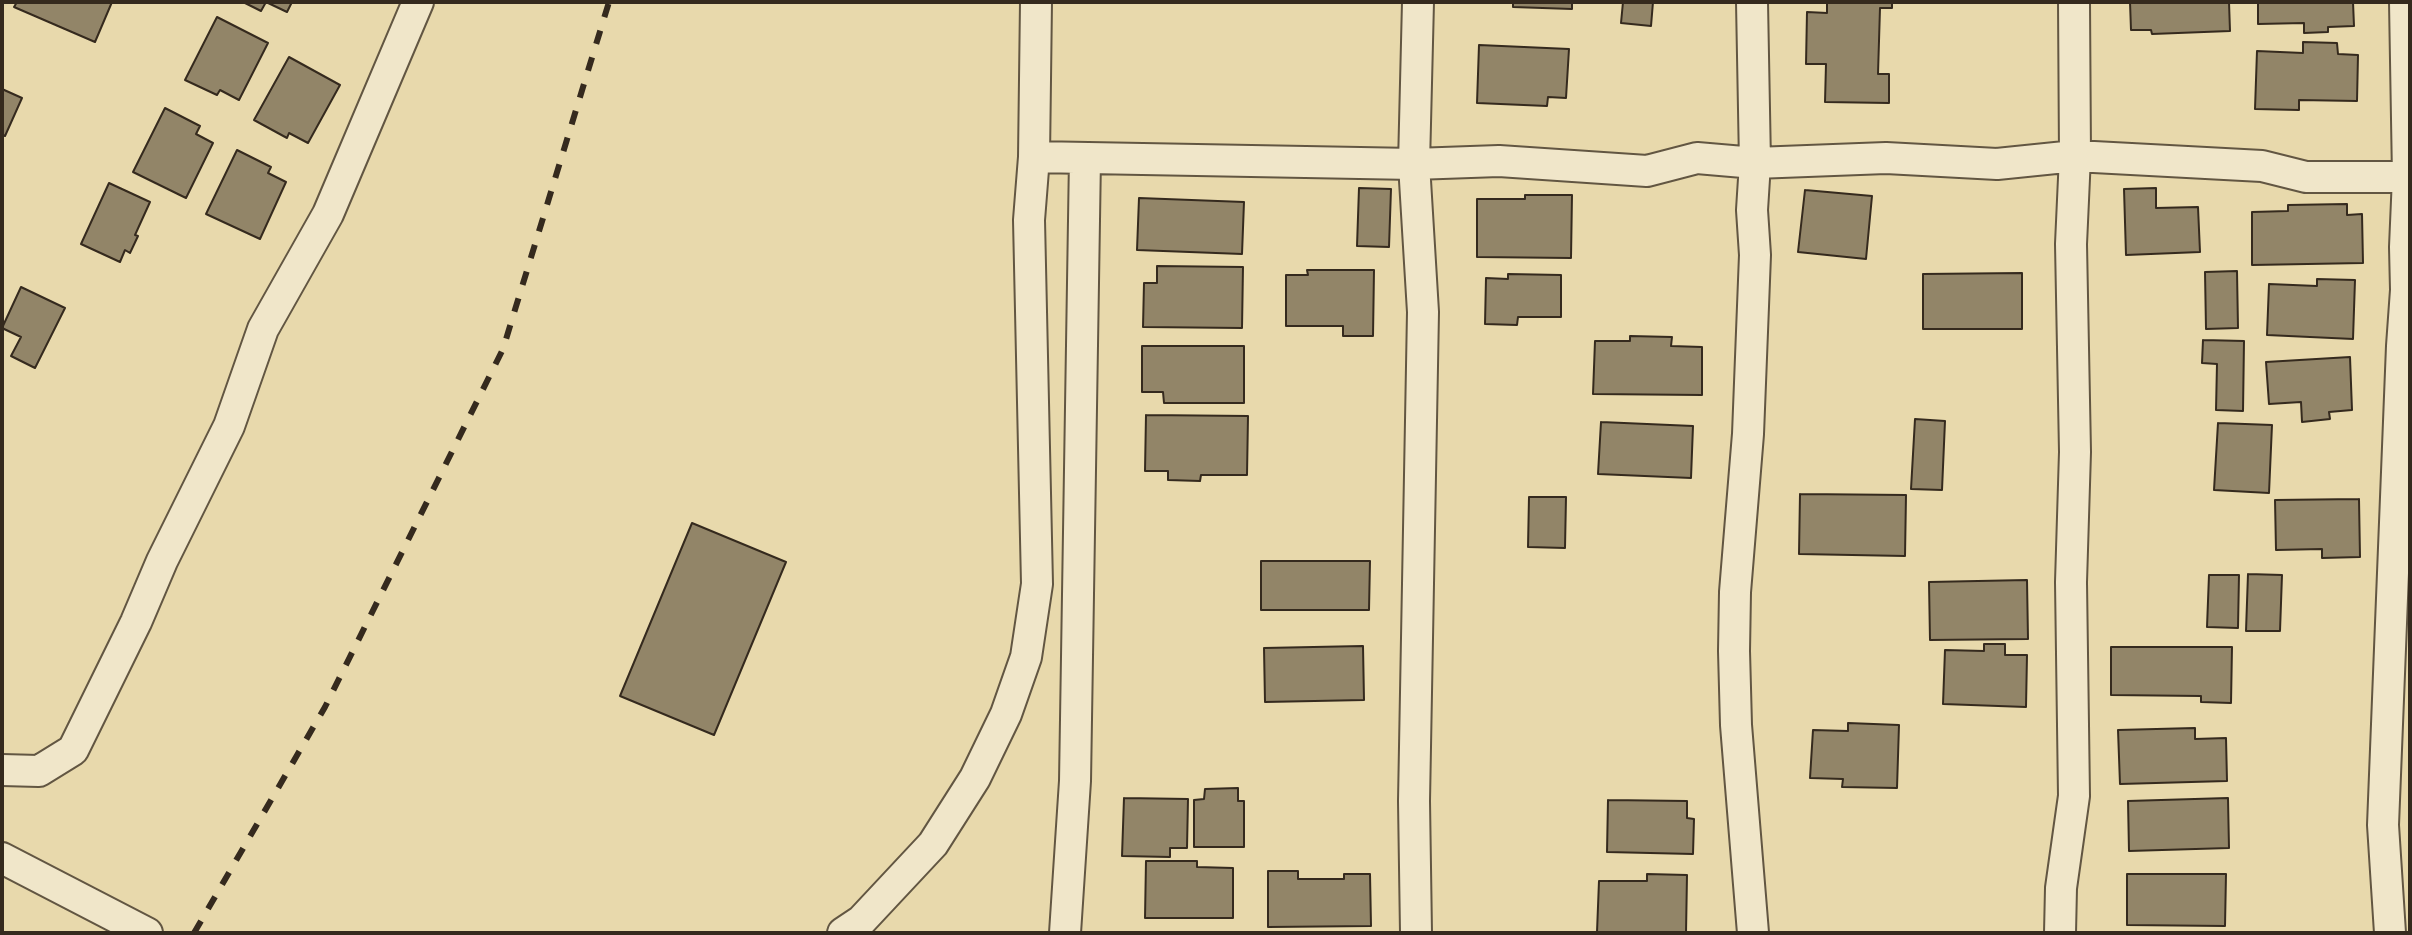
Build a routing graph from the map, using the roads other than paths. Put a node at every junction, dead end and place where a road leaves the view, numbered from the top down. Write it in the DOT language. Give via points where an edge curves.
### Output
graph roads {
  1 [pos="418,2"];
  2 [pos="1036,2"];
  3 [pos="1418,2"];
  4 [pos="1752,2"];
  5 [pos="2074,2"];
  6 [pos="2405,2"];
  7 [pos="2075,156"];
  8 [pos="1034,157"];
  9 [pos="1085,158"];
  10 [pos="1755,163"];
  11 [pos="1414,164"];
  12 [pos="2409,177"];
  13 [pos="2,770"];
  14 [pos="2,858"];
  15 [pos="147,933"];
  16 [pos="843,933"];
  17 [pos="1065,933"];
  18 [pos="1416,933"];
  19 [pos="1753,933"];
  20 [pos="2060,933"];
  21 [pos="2390,933"];
  1 -- 13 [label="street" via="328,214 263,329 229,426 73,750 39,771"];
  2 -- 8 [label="street"];
  3 -- 11 [label="street"];
  4 -- 10 [label="street"];
  5 -- 7 [label="street"];
  6 -- 12 [label="street"];
  7 -- 10 [label="street" via="1997,164 1886,158"];
  7 -- 12 [label="street" via="2262,166 2306,177"];
  7 -- 20 [label="street" via="2074,796"];
  8 -- 9 [label="street"];
  8 -- 16 [label="street" via="1029,220 1037,584 1026,657 975,778 933,844 861,921"];
  9 -- 11 [label="street"];
  9 -- 17 [label="street" via="1075,781"];
  10 -- 11 [label="street" via="1697,158 1647,171 1499,161"];
  10 -- 19 [label="street" via="1748,434 1734,651"];
  11 -- 18 [label="street" via="1423,312"];
  12 -- 21 [label="street" via="2383,825"];
  14 -- 15 [label="street"];
}
